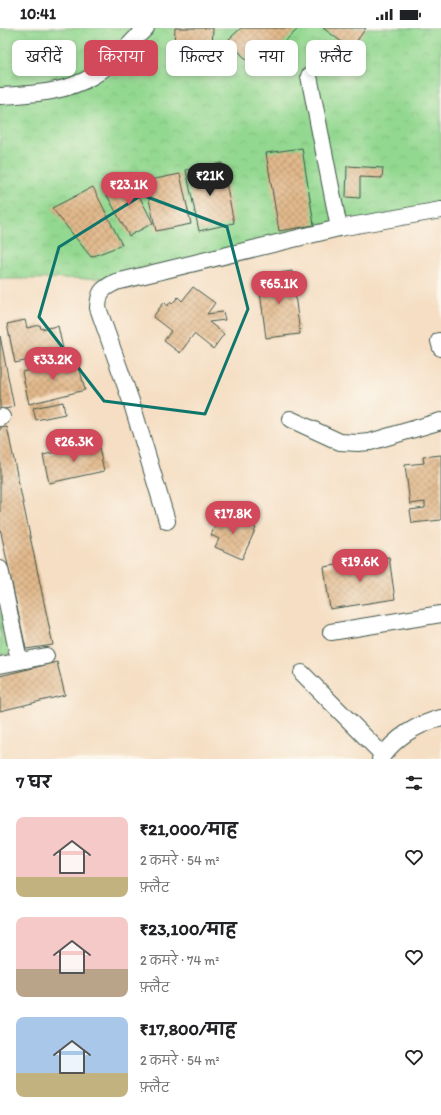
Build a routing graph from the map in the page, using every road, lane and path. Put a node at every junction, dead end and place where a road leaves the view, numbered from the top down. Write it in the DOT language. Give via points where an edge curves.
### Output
graph roads {
  1 [pos="146,28"];
  2 [pos="309,76"];
  3 [pos="0,96"];
  4 [pos="441,210"];
  5 [pos="339,228"];
  6 [pos="290,419"];
  7 [pos="441,421"];
  8 [pos="166,521"];
  9 [pos="1,574"];
  10 [pos="441,614"];
  11 [pos="331,632"];
  12 [pos="46,656"];
  13 [pos="19,660"];
  14 [pos="0,665"];
  15 [pos="302,673"];
  16 [pos="441,718"];
  17 [pos="381,757"];
  1 -- 3 [label="street" via="93,76 64,89 38,94"];
  2 -- 5 [label="street"];
  4 -- 5 [label="street"];
  5 -- 8 [label="street" via="116,282 102,290 98,297 98,308 132,404"];
  6 -- 7 [label="street" via="340,442 358,443 370,442"];
  9 -- 13 [label="street"];
  10 -- 11 [label="street"];
  12 -- 13 [label="street"];
  13 -- 14 [label="street"];
  15 -- 17 [label="street"];
  16 -- 17 [label="street" via="413,728"];
}
